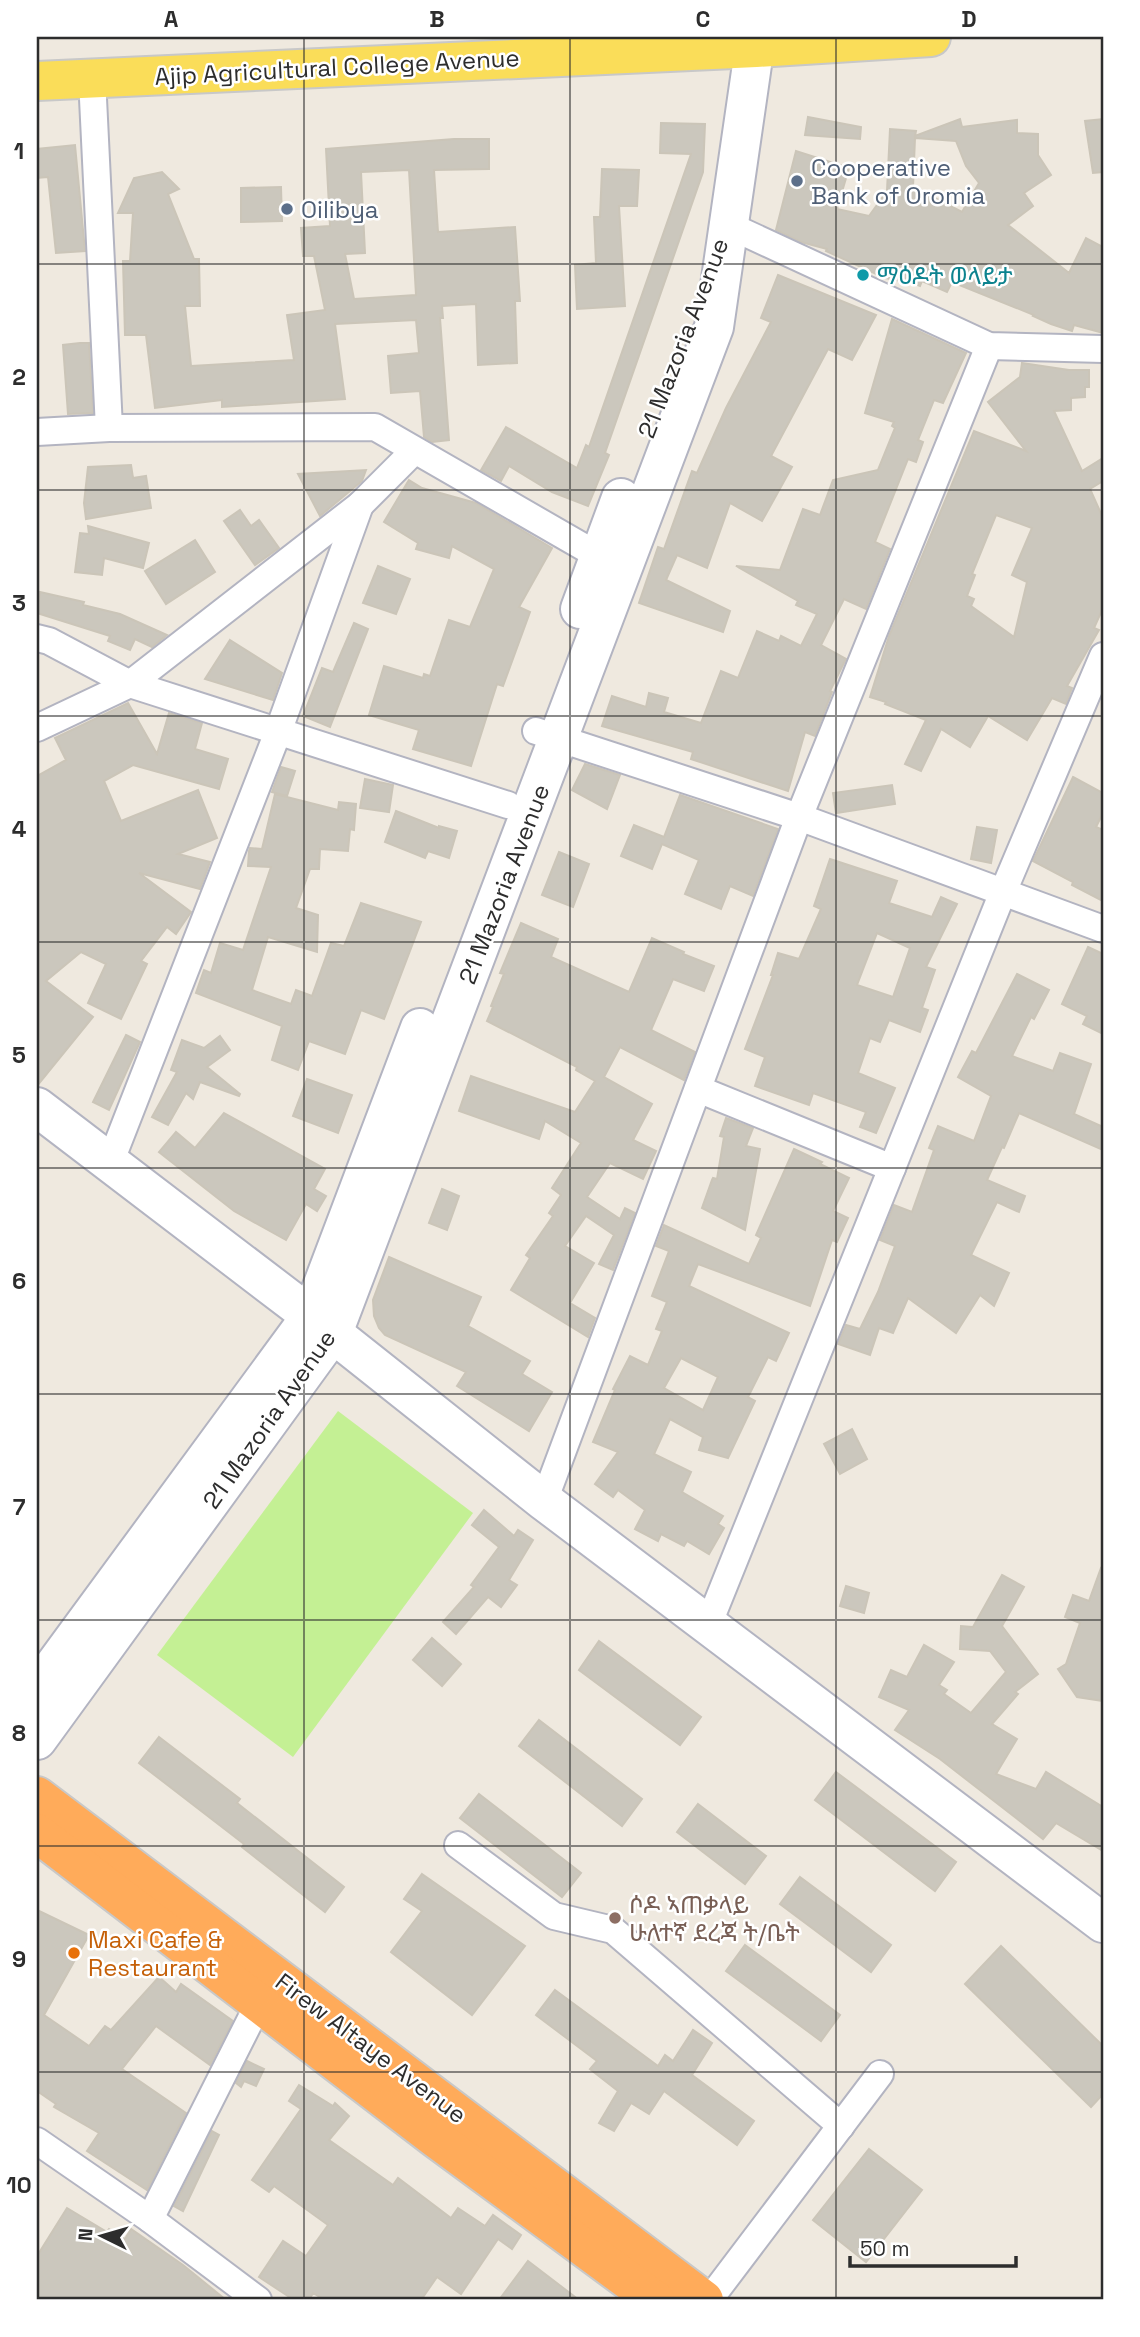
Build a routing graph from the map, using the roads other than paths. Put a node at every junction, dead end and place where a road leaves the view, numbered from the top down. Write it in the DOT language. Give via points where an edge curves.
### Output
graph roads {
  1 [pos="931,37"];
  2 [pos="760,40"];
  3 [pos="92,78"];
  4 [pos="37,80"];
  5 [pos="728,225"];
  6 [pos="989,346"];
  7 [pos="1103,349"];
  8 [pos="109,428"];
  9 [pos="37,432"];
  10 [pos="414,451"];
  11 [pos="360,505"];
  12 [pos="599,556"];
  13 [pos="37,638"];
  14 [pos="1103,656"];
  15 [pos="130,684"];
  16 [pos="37,728"];
  17 [pos="278,732"];
  18 [pos="547,735"];
  19 [pos="508,805"];
  20 [pos="799,817"];
  21 [pos="1003,892"];
  22 [pos="1103,929"];
  23 [pos="698,1089"];
  24 [pos="37,1107"];
  25 [pos="110,1163"];
  26 [pos="892,1168"];
  27 [pos="322,1324"];
  28 [pos="544,1501"];
  29 [pos="709,1623"];
  30 [pos="37,1689"];
  31 [pos="37,1740"];
  32 [pos="37,1796"];
  33 [pos="37,1833"];
  34 [pos="458,1845"];
  35 [pos="1102,1920"];
  36 [pos="268,1990"];
  37 [pos="880,2074"];
  38 [pos="841,2126"];
  39 [pos="37,2141"];
  40 [pos="150,2219"];
  41 [pos="258,2300"];
  42 [pos="655,2300"];
  43 [pos="706,2300"];
  1 -- 2 [label="main road, Ajip Agricultural College Avenue"];
  2 -- 3 [label="main road, Ajip Agricultural College Avenue"];
  2 -- 5 [label="main road"];
  3 -- 4 [label="main road, Ajip Agricultural College Avenue"];
  3 -- 8 [label="street"];
  5 -- 6 [label="street"];
  5 -- 12 [label="main road, 21 Mazoria Avenue"];
  5 -- 18 [label="main road, 21 Mazoria Avenue" via="714,327"];
  6 -- 7 [label="street"];
  6 -- 20 [label="street"];
  8 -- 9 [label="street"];
  8 -- 10 [label="street" via="375,427"];
  10 -- 11 [label="street"];
  10 -- 12 [label="street"];
  11 -- 15 [label="street"];
  11 -- 17 [label="street"];
  12 -- 18 [label="main road, 21 Mazoria Avenue"];
  13 -- 15 [label="street"];
  14 -- 21 [label="street"];
  15 -- 16 [label="street"];
  15 -- 17 [label="street"];
  17 -- 19 [label="street"];
  17 -- 25 [label="street"];
  18 -- 19 [label="main road, 21 Mazoria Avenue"];
  18 -- 20 [label="street"];
  18 -- 27 [label="main road, 21 Mazoria Avenue"];
  19 -- 27 [label="main road, 21 Mazoria Avenue" via="466,909"];
  20 -- 21 [label="street"];
  20 -- 23 [label="street"];
  21 -- 22 [label="street"];
  21 -- 26 [label="street"];
  23 -- 26 [label="street"];
  23 -- 28 [label="street"];
  24 -- 25 [label="main road"];
  25 -- 27 [label="main road"];
  26 -- 29 [label="street"];
  27 -- 28 [label="main road"];
  27 -- 30 [label="main road, 21 Mazoria Avenue"];
  27 -- 31 [label="main road, 21 Mazoria Avenue"];
  28 -- 29 [label="main road"];
  29 -- 35 [label="main road"];
  32 -- 36 [label="highway, Firew Altaye Avenue"];
  33 -- 36 [label="highway, Firew Altaye Avenue"];
  34 -- 38 [label="street" via="554,1916 612,1930"];
  36 -- 40 [label="street"];
  36 -- 42 [label="highway, Firew Altaye Avenue" via="446,2146"];
  36 -- 43 [label="highway, Firew Altaye Avenue"];
  37 -- 38 [label="street"];
  38 -- 43 [label="street"];
  39 -- 40 [label="street"];
  40 -- 41 [label="street"];
}
